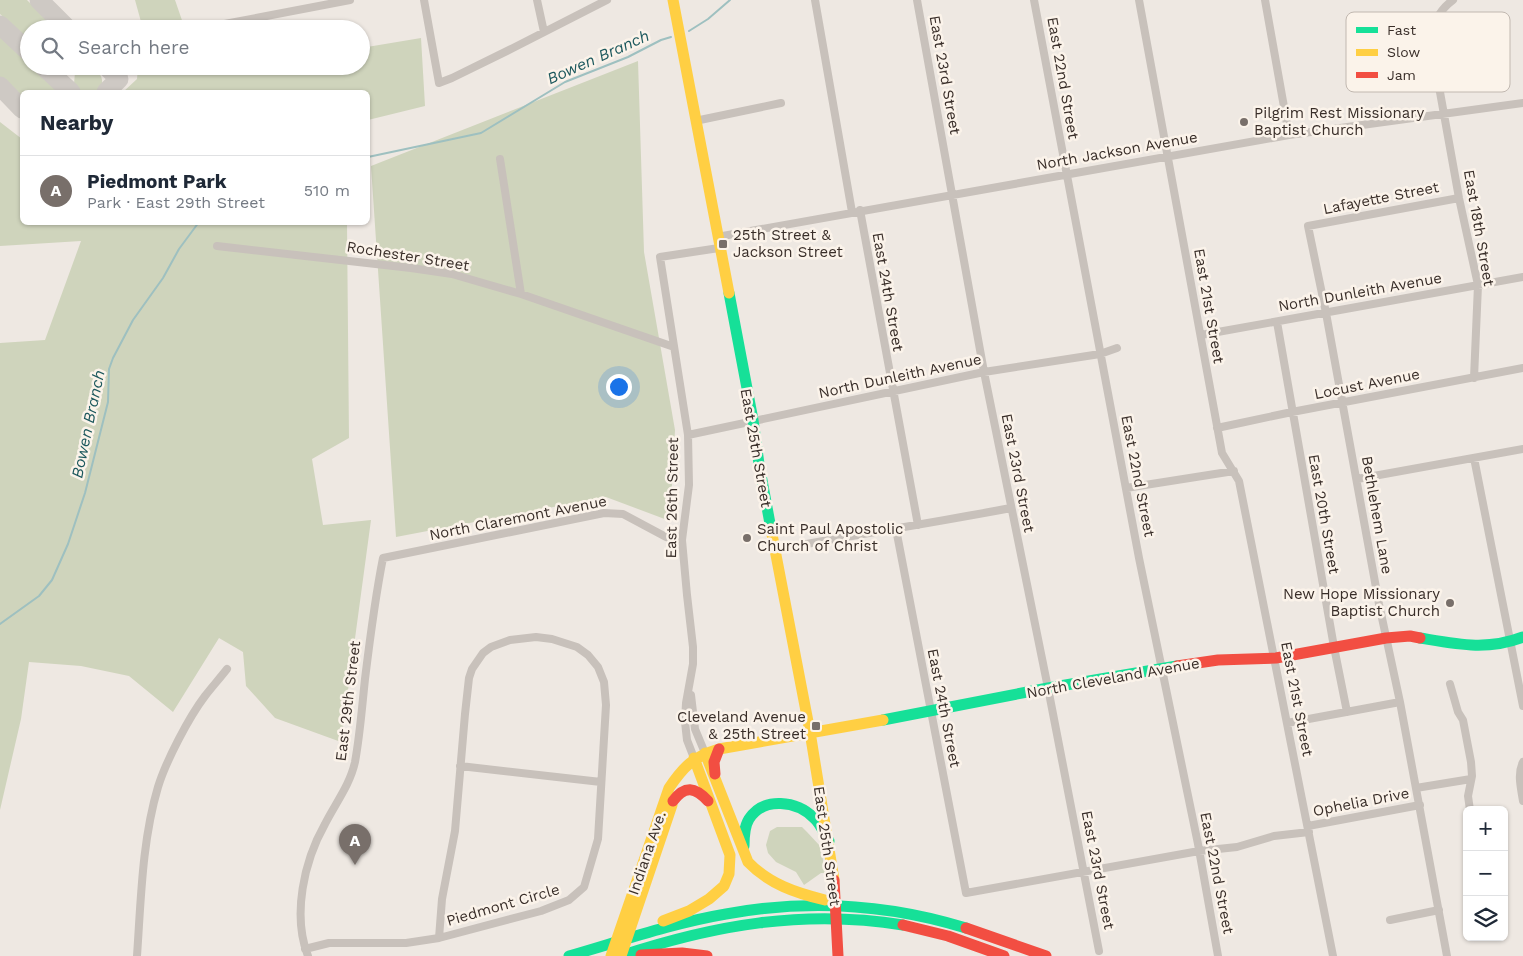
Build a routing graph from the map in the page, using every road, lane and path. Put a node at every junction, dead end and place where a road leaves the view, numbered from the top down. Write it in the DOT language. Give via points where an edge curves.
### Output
graph roads {
  1 [pos="350,0"];
  2 [pos="424,0"];
  3 [pos="537,0"];
  4 [pos="607,0"];
  5 [pos="673,0"];
  6 [pos="815,0"];
  7 [pos="917,0"];
  8 [pos="1034,0"];
  9 [pos="1139,0"];
  10 [pos="1265,0"];
  11 [pos="1452,0"];
  12 [pos="1441,12"];
  13 [pos="245,20"];
  14 [pos="544,32"];
  15 [pos="1441,92"];
  16 [pos="781,103"];
  17 [pos="1523,103"];
  18 [pos="1445,114"];
  19 [pos="695,121"];
  20 [pos="1289,135"];
  21 [pos="1168,156"];
  22 [pos="500,159"];
  23 [pos="1066,175"];
  24 [pos="953,195"];
  25 [pos="1458,198"];
  26 [pos="856,211"];
  27 [pos="1308,226"];
  28 [pos="718,242"];
  29 [pos="218,246"];
  30 [pos="660,257"];
  31 [pos="1523,277"];
  32 [pos="1478,285"];
  33 [pos="521,294"];
  34 [pos="1326,313"];
  35 [pos="1277,322"];
  36 [pos="1201,335"];
  37 [pos="674,348"];
  38 [pos="1117,348"];
  39 [pos="1100,354"];
  40 [pos="1523,368"];
  41 [pos="984,372"];
  42 [pos="1474,378"];
  43 [pos="893,392"];
  44 [pos="1342,402"];
  45 [pos="1292,412"];
  46 [pos="752,420"];
  47 [pos="1217,428"];
  48 [pos="688,435"];
  49 [pos="1523,449"];
  50 [pos="1474,458"];
  51 [pos="1234,471"];
  52 [pos="1357,479"];
  53 [pos="1126,488"];
  54 [pos="1011,508"];
  55 [pos="918,525"];
  56 [pos="896,530"];
  57 [pos="682,540"];
  58 [pos="774,550"];
  59 [pos="383,558"];
  60 [pos="1386,638"];
  61 [pos="1523,638"];
  62 [pos="1510,642"];
  63 [pos="1334,647"];
  64 [pos="1276,658"];
  65 [pos="1162,668"];
  66 [pos="227,670"];
  67 [pos="691,680"];
  68 [pos="1450,684"];
  69 [pos="1048,688"];
  70 [pos="1400,702"];
  71 [pos="1523,706"];
  72 [pos="931,711"];
  73 [pos="1347,712"];
  74 [pos="1287,723"];
  75 [pos="810,732"];
  76 [pos="718,749"];
  77 [pos="699,756"];
  78 [pos="1523,762"];
  79 [pos="460,766"];
  80 [pos="1471,779"];
  81 [pos="601,782"];
  82 [pos="717,784"];
  83 [pos="1416,788"];
  84 [pos="673,801"];
  85 [pos="710,802"];
  86 [pos="1523,802"];
  87 [pos="1420,805"];
  88 [pos="1469,806"];
  89 [pos="1308,829"];
  90 [pos="829,841"];
  91 [pos="744,851"];
  92 [pos="1199,852"];
  93 [pos="1084,872"];
  94 [pos="966,893"];
  95 [pos="817,901"];
  96 [pos="1439,910"];
  97 [pos="1390,920"];
  98 [pos="653,928"];
  99 [pos="438,938"];
  100 [pos="1099,951"];
  101 [pos="643,952"];
  102 [pos="307,953"];
  103 [pos="137,956"];
  104 [pos="570,956"];
  105 [pos="611,956"];
  106 [pos="620,956"];
  107 [pos="707,956"];
  108 [pos="838,956"];
  109 [pos="1004,956"];
  110 [pos="1046,956"];
  111 [pos="1218,956"];
  112 [pos="1333,956"];
  113 [pos="1447,956"];
  1 -- 13 [label="street"];
  2 -- 14 [label="street" via="439,82"];
  3 -- 14 [label="street"];
  4 -- 14 [label="street"];
  5 -- 19 [label="main road, East 25th Street"];
  6 -- 26 [label="street, East 24th Street"];
  7 -- 24 [label="street, East 23rd Street"];
  8 -- 23 [label="street, East 22nd Street"];
  9 -- 21 [label="street, East 21st Street"];
  10 -- 20 [label="street"];
  11 -- 12 [label="street"];
  15 -- 18 [label="street, East 18th Street"];
  16 -- 19 [label="street"];
  17 -- 18 [label="street, North Jackson Avenue"];
  18 -- 20 [label="street, North Jackson Avenue"];
  18 -- 25 [label="street, East 18th Street"];
  19 -- 28 [label="main road, East 25th Street"];
  20 -- 21 [label="street, North Jackson Avenue"];
  21 -- 23 [label="street, North Jackson Avenue"];
  21 -- 36 [label="street, East 21st Street"];
  22 -- 33 [label="street"];
  23 -- 24 [label="street, North Jackson Avenue"];
  23 -- 39 [label="street, East 22nd Street"];
  24 -- 26 [label="street, North Jackson Avenue"];
  24 -- 41 [label="street, East 23rd Street"];
  25 -- 27 [label="street, Lafayette Street"];
  25 -- 32 [label="street, East 18th Street"];
  26 -- 28 [label="street, North Jackson Avenue"];
  26 -- 43 [label="street, East 24th Street"];
  27 -- 34 [label="street, Bethlehem Lane"];
  28 -- 30 [label="street, North Jackson Avenue"];
  28 -- 46 [label="main road, East 25th Street"];
  29 -- 33 [label="street, Rochester Street" via="452,274"];
  30 -- 37 [label="street, East 26th Street"];
  31 -- 32 [label="street, North Dunleith Avenue"];
  32 -- 34 [label="street, North Dunleith Avenue"];
  32 -- 42 [label="street, East 18th Street"];
  33 -- 37 [label="street, Rochester Street"];
  34 -- 35 [label="street, North Dunleith Avenue"];
  34 -- 44 [label="street, Bethlehem Lane"];
  35 -- 36 [label="street, North Dunleith Avenue"];
  35 -- 45 [label="street, East 20th Street"];
  36 -- 47 [label="street, East 21st Street"];
  37 -- 48 [label="street, East 26th Street"];
  38 -- 39 [label="street, North Dunleith Avenue"];
  39 -- 41 [label="street, North Dunleith Avenue"];
  39 -- 53 [label="street, East 22nd Street"];
  40 -- 42 [label="street, Locust Avenue"];
  41 -- 43 [label="street, North Dunleith Avenue"];
  41 -- 54 [label="street, East 23rd Street"];
  42 -- 44 [label="street, Locust Avenue"];
  43 -- 46 [label="street, North Dunleith Avenue"];
  43 -- 55 [label="street, East 24th Street"];
  44 -- 45 [label="street, Locust Avenue"];
  44 -- 52 [label="street, Bethlehem Lane"];
  45 -- 47 [label="street, Locust Avenue"];
  45 -- 63 [label="street, East 20th Street"];
  46 -- 48 [label="street, North Dunleith Avenue"];
  46 -- 58 [label="main road, East 25th Street"];
  47 -- 51 [label="street, East 21st Street" via="1222,453"];
  48 -- 57 [label="street, East 26th Street" via="689,485"];
  49 -- 50 [label="street"];
  50 -- 52 [label="street"];
  50 -- 62 [label="street"];
  51 -- 53 [label="street"];
  51 -- 64 [label="street, East 21st Street" via="1239,481"];
  52 -- 60 [label="street, Bethlehem Lane"];
  53 -- 65 [label="street, East 22nd Street"];
  54 -- 55 [label="street"];
  54 -- 69 [label="street, East 23rd Street"];
  55 -- 56 [label="street"];
  56 -- 58 [label="street"];
  56 -- 72 [label="street, East 24th Street"];
  57 -- 59 [label="street, North Claremont Avenue" via="666,537 623,514 604,513"];
  57 -- 67 [label="street, East 26th Street" via="694,647"];
  58 -- 75 [label="main road, East 25th Street"];
  59 -- 102 [label="street, East 29th Street" via="352,772 315,842 302,892 301,925"];
  60 -- 62 [label="main road, North Cleveland Avenue" via="1410,636 1471,646"];
  60 -- 63 [label="main road, North Cleveland Avenue"];
  60 -- 70 [label="street, Bethlehem Lane"];
  61 -- 62 [label="main road, North Cleveland Avenue"];
  62 -- 71 [label="street"];
  63 -- 64 [label="main road, North Cleveland Avenue"];
  63 -- 73 [label="street, East 20th Street"];
  64 -- 65 [label="main road, North Cleveland Avenue" via="1218,660"];
  64 -- 74 [label="street, East 21st Street"];
  65 -- 69 [label="main road, North Cleveland Avenue"];
  65 -- 92 [label="street, East 22nd Street"];
  66 -- 103 [label="street" via="204,696 158,786 143,866"];
  67 -- 77 [label="street"];
  67 -- 77 [label="street" via="685,722 687,740"];
  68 -- 80 [label="street" via="1464,727"];
  69 -- 72 [label="main road, North Cleveland Avenue"];
  69 -- 93 [label="street, East 23rd Street"];
  70 -- 73 [label="street"];
  70 -- 83 [label="street, Bethlehem Lane"];
  72 -- 75 [label="main road, North Cleveland Avenue"];
  72 -- 94 [label="street, East 24th Street"];
  73 -- 74 [label="street"];
  74 -- 89 [label="street, East 21st Street"];
  75 -- 76 [label="main road, North Cleveland Avenue"];
  75 -- 90 [label="main road, East 25th Street"];
  76 -- 77 [label="main road, North Cleveland Avenue"];
  76 -- 82 [label="main road" via="714,762"];
  77 -- 82 [label="main road"];
  77 -- 84 [label="main road, Indiana Ave." via="679,783"];
  77 -- 85 [label="main road"];
  77 -- 105 [label="main road, Indiana Ave." via="680,770 668,788"];
  78 -- 86 [label="street" via="1520,783"];
  79 -- 81 [label="street"];
  79 -- 81 [label="street, Piedmont Circle" via="469,678 476,660 491,648 510,640 536,637 577,647 588,654 598,667 604,682 606,705"];
  79 -- 99 [label="street, Piedmont Circle" via="455,831"];
  80 -- 83 [label="street"];
  80 -- 88 [label="street"];
  81 -- 99 [label="street, Piedmont Circle" via="598,838 584,886 577,894 541,911"];
  82 -- 91 [label="main road"];
  83 -- 87 [label="street, Bethlehem Lane"];
  84 -- 85 [label="main road" via="683,790 694,789"];
  84 -- 106 [label="main road, Indiana Ave."];
  85 -- 98 [label="main road" via="730,855 727,880 709,899"];
  87 -- 89 [label="street, Ophelia Drive"];
  87 -- 96 [label="street, Bethlehem Lane"];
  89 -- 92 [label="street, Ophelia Drive" via="1237,847"];
  89 -- 112 [label="street, East 21st Street"];
  90 -- 91 [label="main road" via="816,820 804,811 790,804 772,805 762,808 749,819 744,833"];
  90 -- 108 [label="main road, East 25th Street"];
  91 -- 95 [label="main road" via="748,862 763,877"];
  92 -- 93 [label="street, Ophelia Drive"];
  92 -- 111 [label="street, East 22nd Street"];
  93 -- 94 [label="street, Ophelia Drive"];
  93 -- 100 [label="street, East 23rd Street"];
  95 -- 98 [label="main road"];
  95 -- 110 [label="main road" via="930,918"];
  96 -- 97 [label="street"];
  96 -- 113 [label="street, Bethlehem Lane"];
  98 -- 104 [label="main road"];
  99 -- 102 [label="street, Piedmont Circle" via="406,943 329,943"];
  101 -- 106 [label="main road"];
  101 -- 107 [label="main road"];
  101 -- 109 [label="main road" via="696,932 764,921 818,918 913,927"];
}
